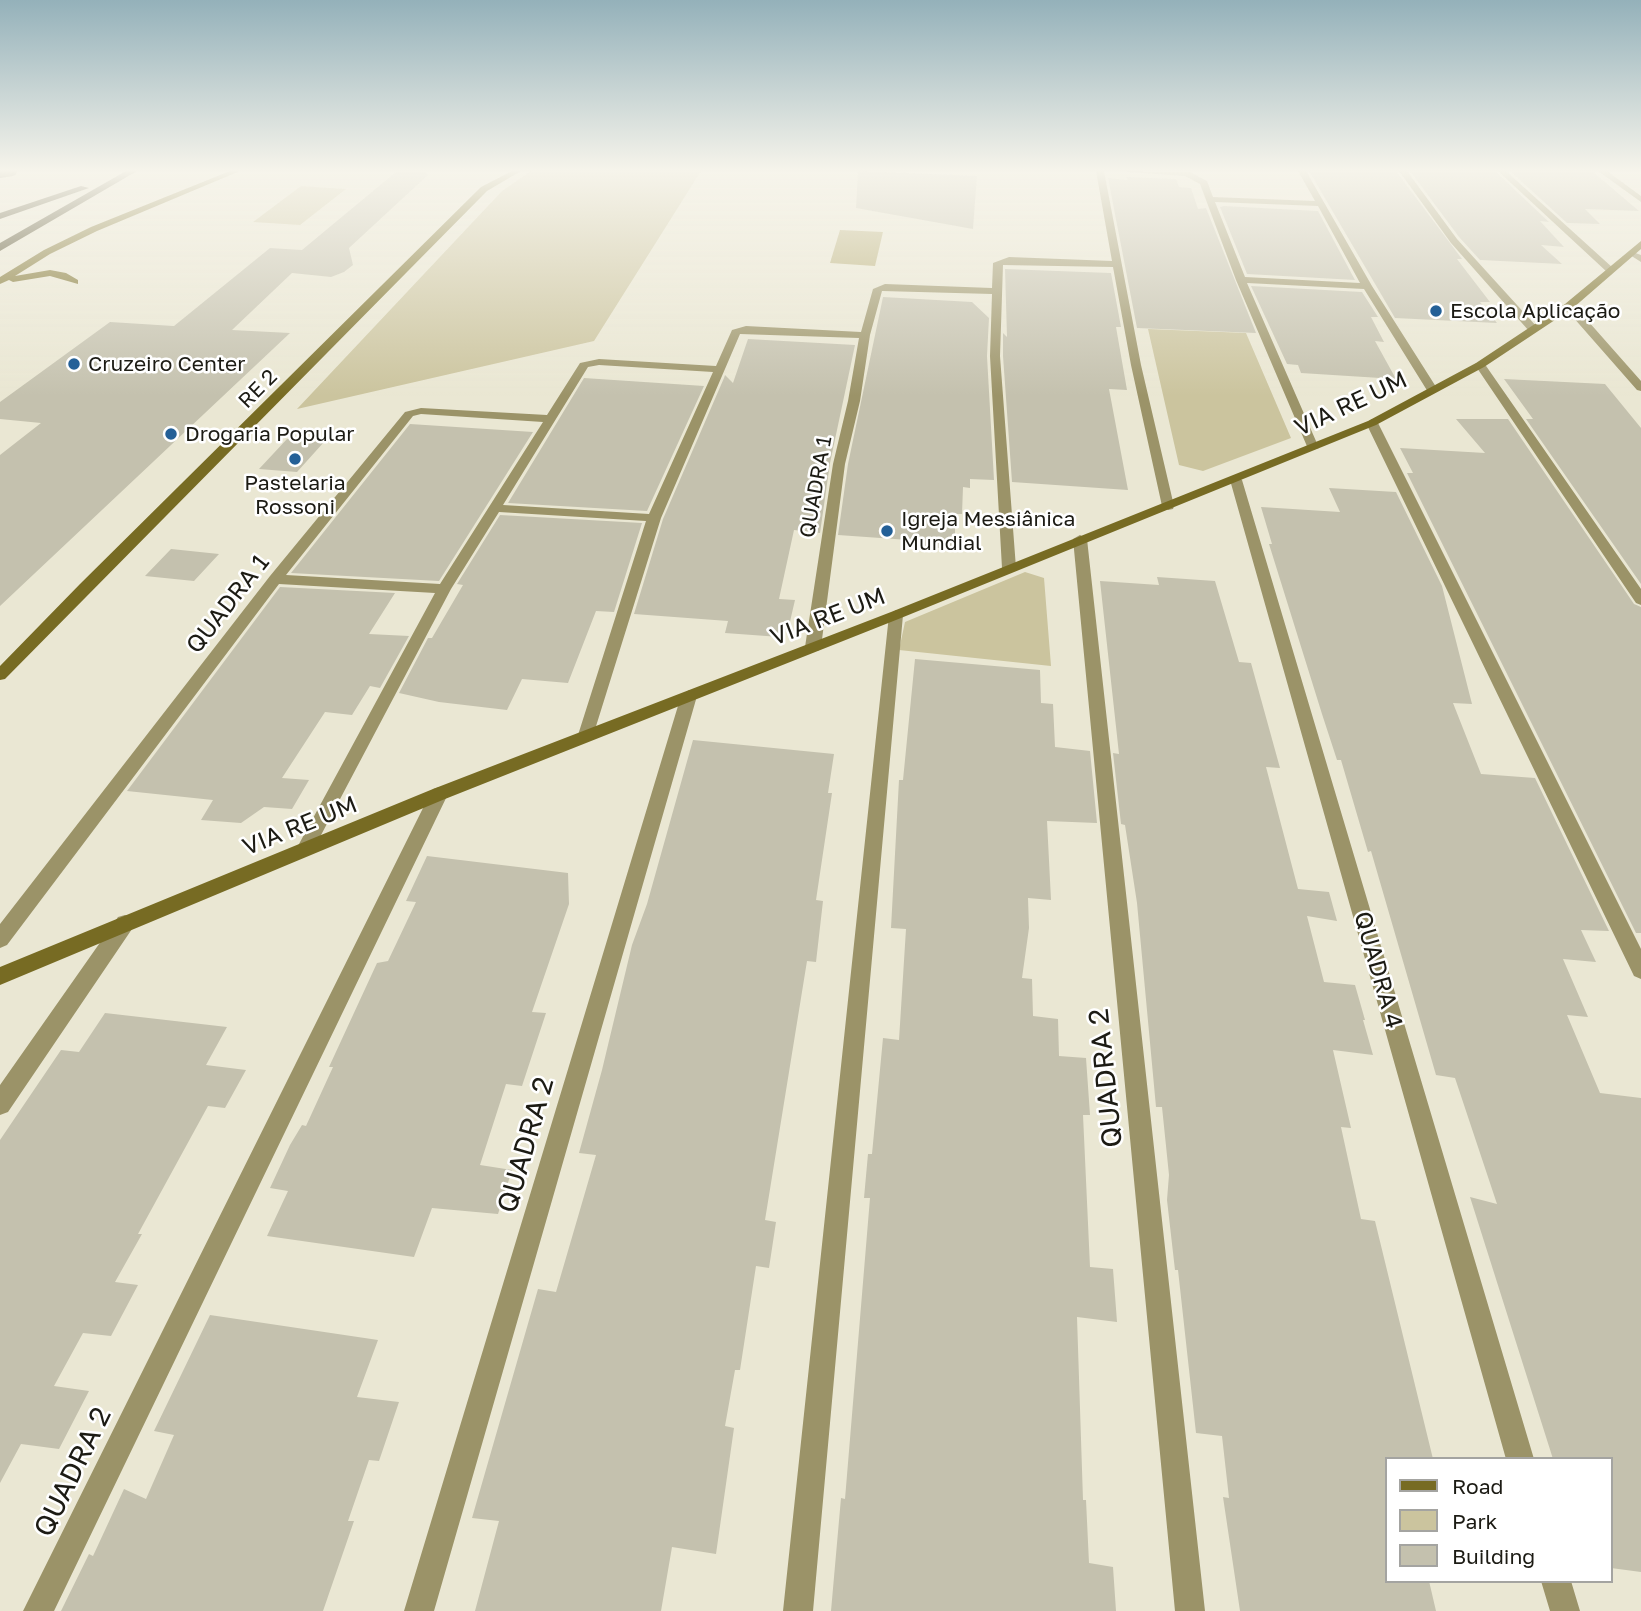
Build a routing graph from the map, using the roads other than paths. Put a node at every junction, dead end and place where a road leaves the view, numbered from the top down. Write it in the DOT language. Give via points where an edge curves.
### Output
graph roads {
  1 [pos="59,246"];
  2 [pos="427,246"];
  3 [pos="1115,246"];
  4 [pos="1228,246"];
  5 [pos="1344,246"];
  6 [pos="1459,246"];
  7 [pos="1584,246"];
  8 [pos="1637,256"];
  9 [pos="1118,264"];
  10 [pos="1610,270"];
  11 [pos="1241,280"];
  12 [pos="0,282"];
  13 [pos="75,282"];
  14 [pos="1367,286"];
  15 [pos="999,291"];
  16 [pos="1569,306"];
  17 [pos="1533,329"];
  18 [pos="865,335"];
  19 [pos="1480,365"];
  20 [pos="718,369"];
  21 [pos="1641,388"];
  22 [pos="1432,390"];
  23 [pos="551,419"];
  24 [pos="1372,423"];
  25 [pos="1313,448"];
  26 [pos="1236,480"];
  27 [pos="1168,506"];
  28 [pos="495,508"];
  29 [pos="654,518"];
  30 [pos="1080,539"];
  31 [pos="1009,568"];
  32 [pos="275,579"];
  33 [pos="444,589"];
  34 [pos="1641,600"];
  35 [pos="896,615"];
  36 [pos="813,647"];
  37 [pos="0,675"];
  38 [pos="690,696"];
  39 [pos="586,735"];
  40 [pos="439,794"];
  41 [pos="305,849"];
  42 [pos="125,923"];
  43 [pos="0,939"];
  44 [pos="1641,970"];
  45 [pos="0,976"];
  46 [pos="0,1104"];
  47 [pos="1519,1457"];
  48 [pos="1557,1583"];
  49 [pos="38,1611"];
  50 [pos="419,1611"];
  51 [pos="798,1611"];
  52 [pos="1190,1611"];
  53 [pos="1564,1611"];
  1 -- 12 [label="street"];
  2 -- 37 [label="street, RE 2"];
  3 -- 9 [label="street"];
  4 -- 11 [label="street"];
  5 -- 14 [label="street"];
  6 -- 17 [label="street"];
  7 -- 10 [label="street"];
  8 -- 10 [label="street, VIA RE UM"];
  9 -- 15 [label="street" via="1003,260 999,263"];
  9 -- 27 [label="street"];
  10 -- 16 [label="street, VIA RE UM"];
  11 -- 14 [label="street"];
  11 -- 25 [label="street"];
  12 -- 13 [label="street" via="50,273"];
  14 -- 22 [label="street"];
  15 -- 18 [label="street, QUADRA 1" via="881,287"];
  15 -- 31 [label="street" via="995,356"];
  16 -- 17 [label="street, VIA RE UM"];
  16 -- 21 [label="street"];
  17 -- 19 [label="street, VIA RE UM"];
  18 -- 20 [label="street" via="742,329 736,332"];
  18 -- 36 [label="street, QUADRA 1" via="839,464"];
  19 -- 22 [label="street, VIA RE UM"];
  19 -- 34 [label="street"];
  20 -- 23 [label="street" via="589,363"];
  20 -- 29 [label="street"];
  22 -- 24 [label="street, VIA RE UM"];
  23 -- 28 [label="street"];
  23 -- 32 [label="street, QUADRA 1" via="409,414"];
  24 -- 25 [label="street, VIA RE UM"];
  24 -- 44 [label="street"];
  25 -- 26 [label="street, VIA RE UM"];
  26 -- 27 [label="street, VIA RE UM"];
  26 -- 47 [label="street, QUADRA 4"];
  27 -- 30 [label="street, VIA RE UM"];
  28 -- 29 [label="street"];
  28 -- 33 [label="street"];
  29 -- 39 [label="street"];
  30 -- 31 [label="street, VIA RE UM"];
  30 -- 52 [label="street, QUADRA 2"];
  31 -- 35 [label="street, VIA RE UM"];
  32 -- 33 [label="street"];
  32 -- 43 [label="street, QUADRA 1"];
  33 -- 41 [label="street"];
  35 -- 36 [label="street, VIA RE UM"];
  35 -- 51 [label="street"];
  36 -- 38 [label="street, VIA RE UM"];
  38 -- 39 [label="street, VIA RE UM"];
  38 -- 50 [label="street, QUADRA 2"];
  39 -- 40 [label="street, VIA RE UM"];
  40 -- 41 [label="street, VIA RE UM"];
  40 -- 49 [label="street, QUADRA 2"];
  41 -- 42 [label="street, VIA RE UM"];
  42 -- 45 [label="street, VIA RE UM"];
  42 -- 46 [label="street"];
  48 -- 53 [label="street"];
}
